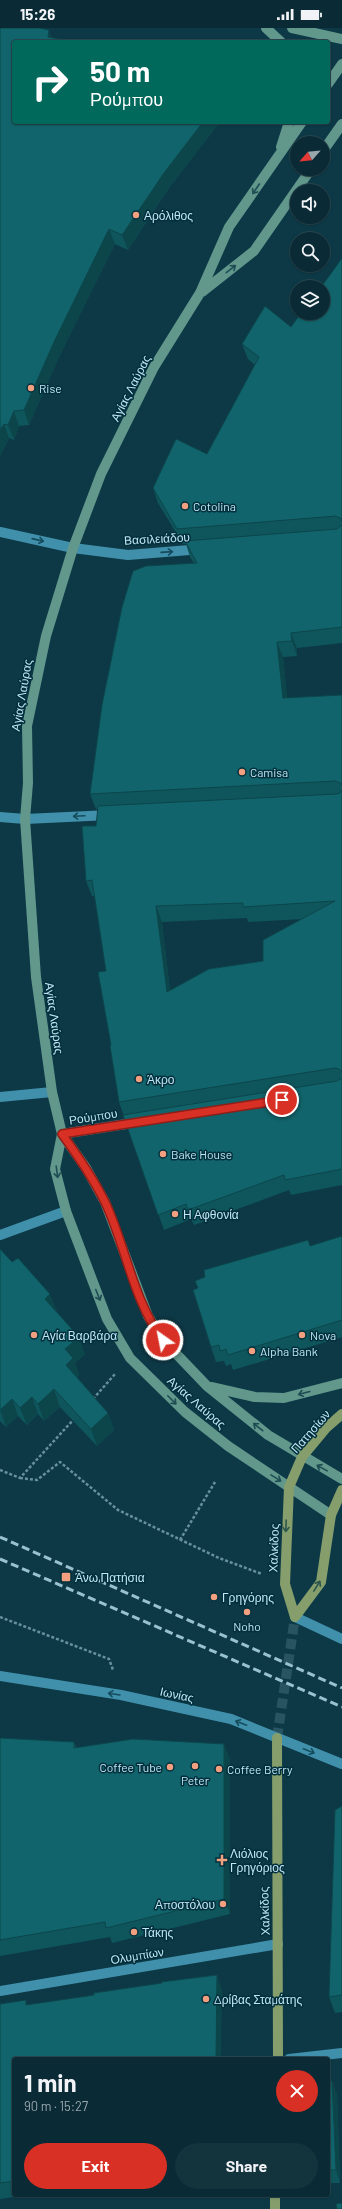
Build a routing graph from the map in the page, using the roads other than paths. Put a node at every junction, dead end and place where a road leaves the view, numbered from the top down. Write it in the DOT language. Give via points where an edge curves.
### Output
graph roads {
  1 [pos="266,28"];
  2 [pos="292,28"];
  3 [pos="342,39"];
  4 [pos="279,40"];
  5 [pos="342,64"];
  6 [pos="330,81"];
  7 [pos="287,124"];
  8 [pos="301,124"];
  9 [pos="342,124"];
  10 [pos="330,141"];
  11 [pos="278,156"];
  12 [pos="306,176"];
  13 [pos="200,293"];
  14 [pos="0,532"];
  15 [pos="73,548"];
  16 [pos="215,548"];
  17 [pos="122,814"];
  18 [pos="0,817"];
  19 [pos="25,819"];
  20 [pos="52,1092"];
  21 [pos="0,1097"];
  22 [pos="148,1121"];
  23 [pos="62,1134"];
  24 [pos="66,1211"];
  25 [pos="0,1235"];
  26 [pos="342,1383"];
  27 [pos="207,1386"];
  28 [pos="342,1414"];
  29 [pos="302,1457"];
  30 [pos="342,1479"];
  31 [pos="289,1487"];
  32 [pos="342,1490"];
  33 [pos="331,1515"];
  34 [pos="294,1617"];
  35 [pos="342,1639"];
  36 [pos="0,1676"];
  37 [pos="277,1738"];
  38 [pos="342,1764"];
  39 [pos="278,1944"];
  40 [pos="0,1991"];
  41 [pos="342,2053"];
  42 [pos="278,2057"];
  43 [pos="307,2057"];
  44 [pos="275,2197"];
  45 [pos="275,2209"];
  1 -- 4 [label="street"];
  2 -- 3 [label="street"];
  5 -- 6 [label="street"];
  7 -- 11 [label="street"];
  8 -- 11 [label="street, Αγίας Λαύρας"];
  9 -- 10 [label="street"];
  11 -- 13 [label="street, Αγίας Λαύρας, one-way" via="229,227"];
  13 -- 12 [label="street, Αγίας Λαύρας, one-way" via="254,251"];
  13 -- 15 [label="street, Αγίας Λαύρας" via="154,367 104,467"];
  14 -- 15 [label="street, Βασιλειάδου, one-way"];
  15 -- 16 [label="street, Βασιλειάδου, one-way" via="128,555"];
  15 -- 19 [label="street, Αγίας Λαύρας" via="46,636 27,726 28,783"];
  17 -- 19 [label="street, one-way"];
  18 -- 19 [label="street"];
  19 -- 20 [label="street, Αγίας Λαύρας" via="36,976"];
  20 -- 21 [label="street"];
  20 -- 23 [label="street, Αγίας Λαύρας"];
  22 -- 23 [label="street, Ρούμπου"];
  23 -- 24 [label="street, Αγίας Λαύρας, one-way" via="55,1169"];
  23 -- 27 [label="street, Αγίας Λαύρας" via="86,1168 105,1202 155,1330"];
  24 -- 25 [label="street"];
  24 -- 31 [label="street, Αγίας Λαύρας, one-way" via="107,1319 130,1358 185,1412 242,1457"];
  26 -- 27 [label="street, one-way" via="284,1398 255,1397"];
  29 -- 27 [label="street, Αγίας Λαύρας, one-way" via="268,1435"];
  28 -- 29 [label="main road, Πατησίων" via="326,1428"];
  30 -- 29 [label="street, Αγίας Λαύρας, one-way"];
  29 -- 31 [label="main road, Πατησίων"];
  31 -- 33 [label="street, Αγίας Λαύρας"];
  31 -- 34 [label="main road, Χαλκίδος, one-way" via="285,1584"];
  32 -- 33 [label="main road"];
  34 -- 33 [label="main road, one-way" via="321,1582"];
  34 -- 35 [label="street"];
  37 -- 36 [label="street, Ιωνίας, one-way" via="231,1719 121,1696"];
  37 -- 38 [label="street, Ιωνίας, one-way"];
  37 -- 39 [label="main road, Χαλκίδος"];
  39 -- 40 [label="street, Ολυμπίων"];
  39 -- 42 [label="main road, Χαλκίδος"];
  41 -- 43 [label="street"];
  44 -- 45 [label="main road"];
}
